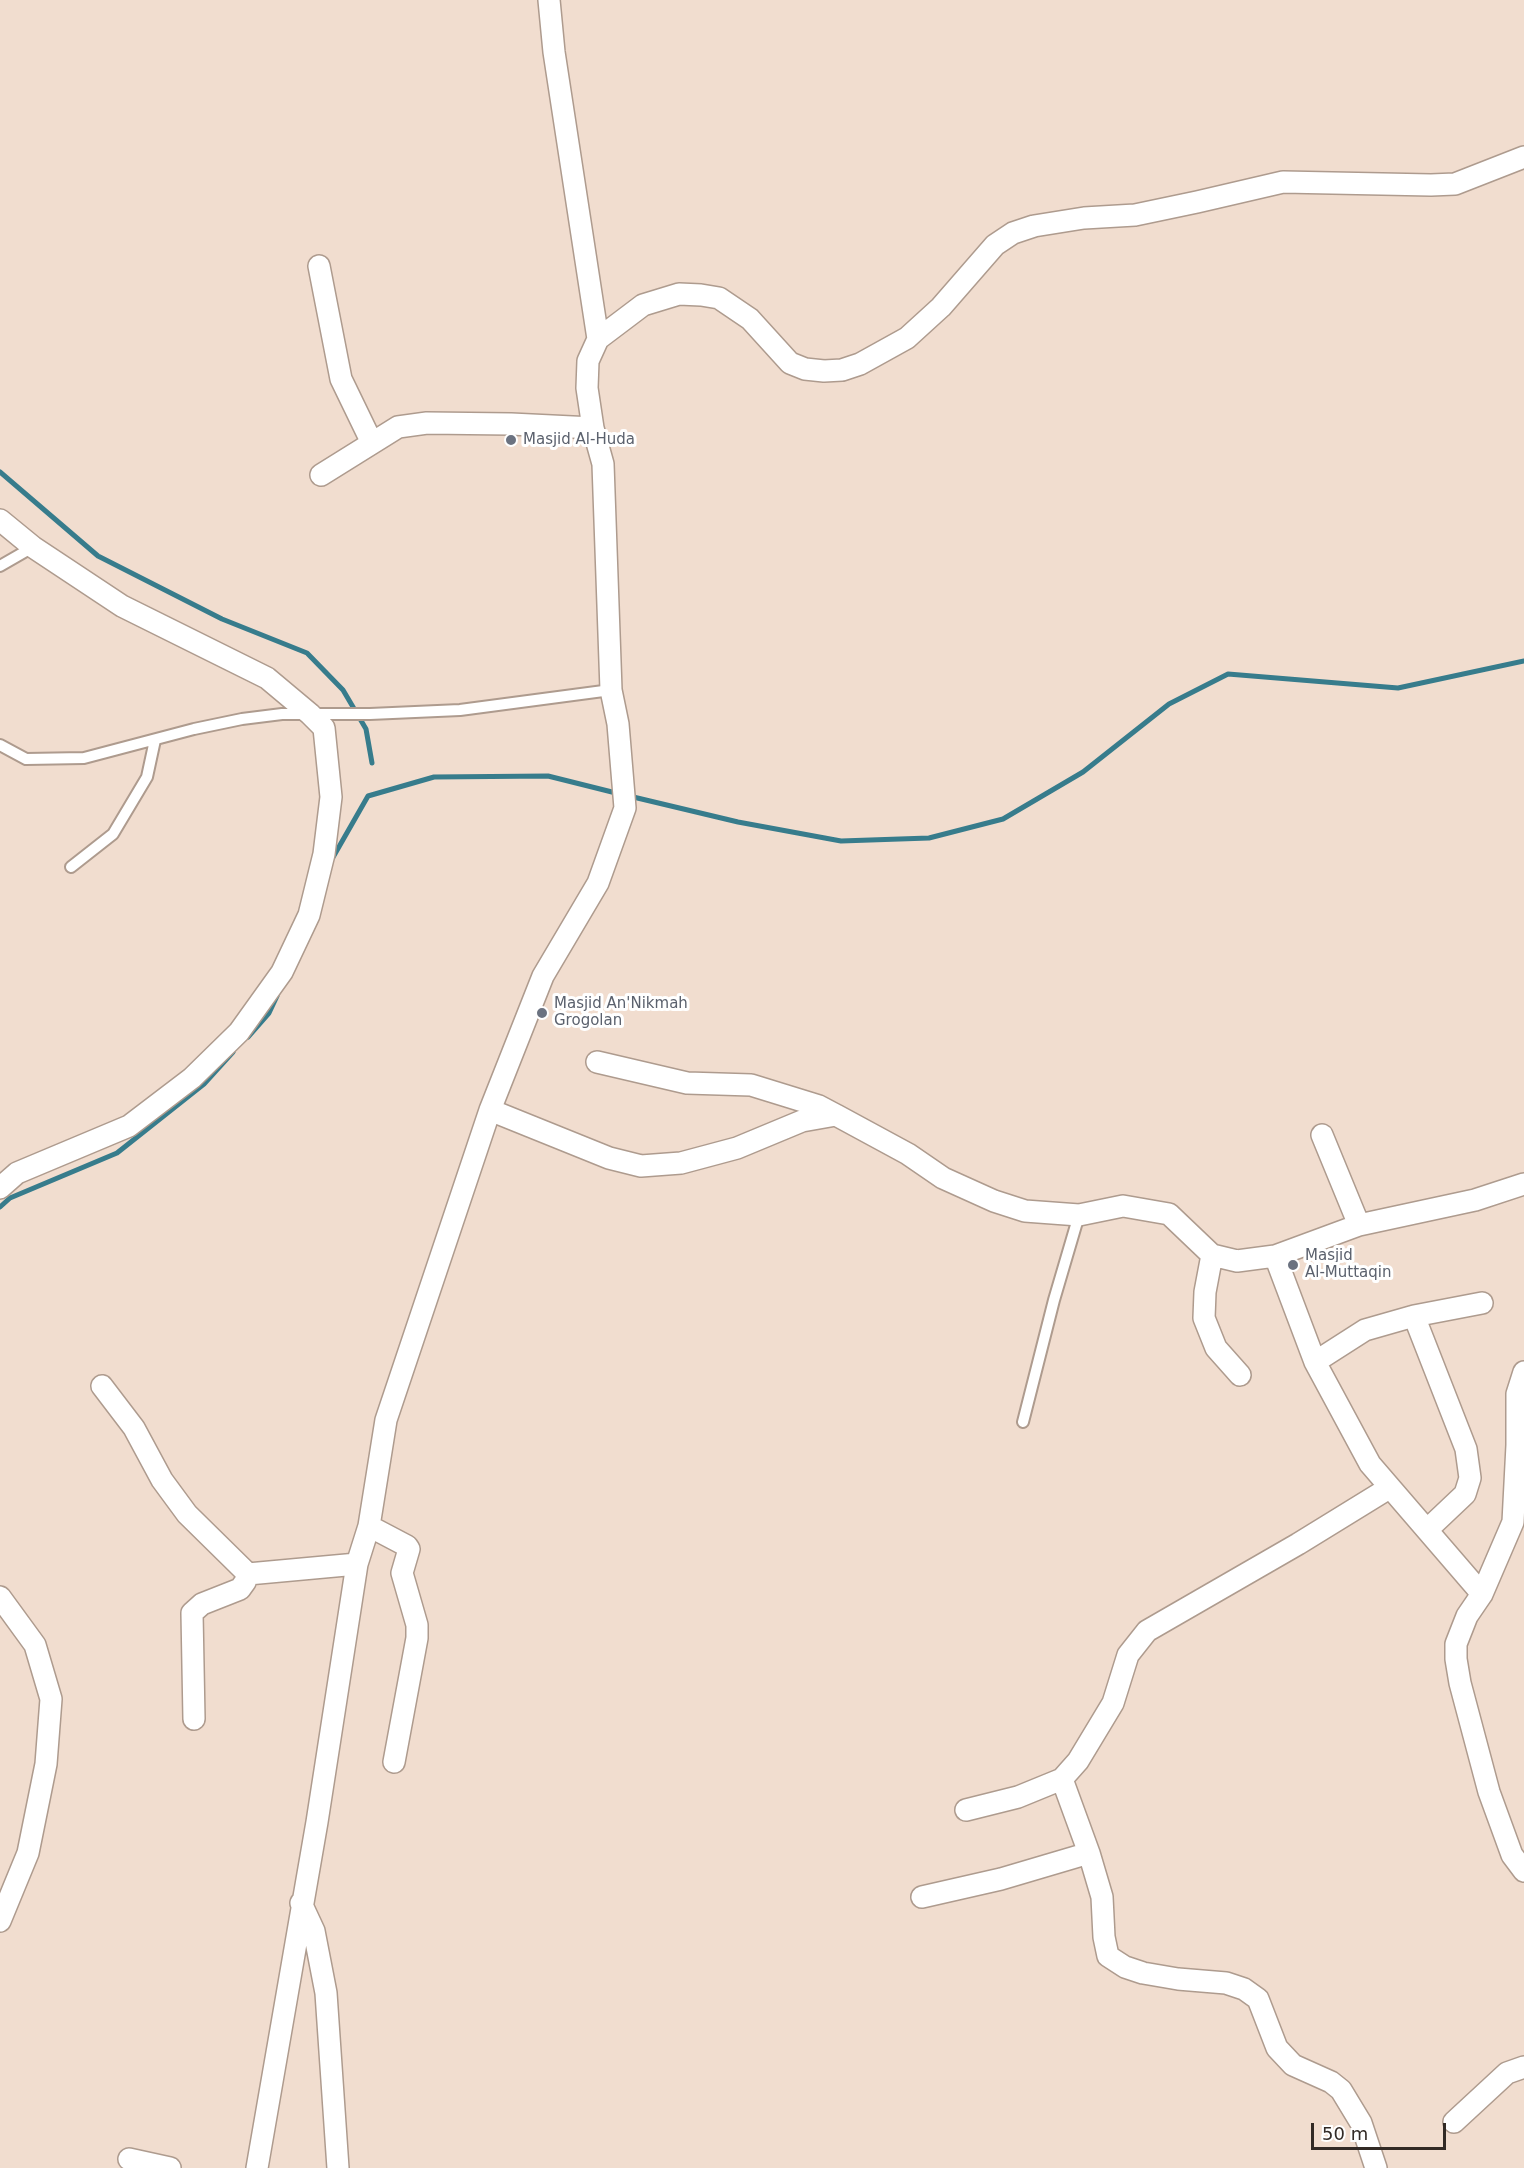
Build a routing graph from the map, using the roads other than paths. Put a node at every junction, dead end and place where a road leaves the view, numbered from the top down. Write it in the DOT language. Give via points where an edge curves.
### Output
graph roads {
  1 [pos="549,0"];
  2 [pos="1524,157"];
  3 [pos="319,266"];
  4 [pos="598,339"];
  5 [pos="593,428"];
  6 [pos="372,443"];
  7 [pos="321,475"];
  8 [pos="0,520"];
  9 [pos="33,547"];
  10 [pos="0,566"];
  11 [pos="611,690"];
  12 [pos="324,719"];
  13 [pos="155,740"];
  14 [pos="0,746"];
  15 [pos="71,867"];
  16 [pos="597,1062"];
  17 [pos="490,1110"];
  18 [pos="836,1115"];
  19 [pos="1322,1135"];
  20 [pos="1524,1184"];
  21 [pos="0,1188"];
  22 [pos="1079,1215"];
  23 [pos="1359,1225"];
  24 [pos="1212,1255"];
  25 [pos="1275,1256"];
  26 [pos="1482,1303"];
  27 [pos="1414,1316"];
  28 [pos="1315,1362"];
  29 [pos="1524,1372"];
  30 [pos="1240,1375"];
  31 [pos="102,1386"];
  32 [pos="1023,1422"];
  33 [pos="1389,1488"];
  34 [pos="369,1526"];
  35 [pos="1428,1529"];
  36 [pos="357,1564"];
  37 [pos="248,1574"];
  38 [pos="1482,1594"];
  39 [pos="0,1597"];
  40 [pos="194,1719"];
  41 [pos="394,1762"];
  42 [pos="1062,1779"];
  43 [pos="966,1810"];
  44 [pos="1089,1853"];
  45 [pos="1524,1871"];
  46 [pos="922,1897"];
  47 [pos="301,1903"];
  48 [pos="0,1922"];
  49 [pos="1524,2067"];
  50 [pos="1455,2122"];
  51 [pos="129,2159"];
  52 [pos="170,2168"];
  53 [pos="257,2168"];
  54 [pos="338,2168"];
  55 [pos="1376,2168"];
  1 -- 4 [label="street" via="555,64"];
  2 -- 4 [label="street" via="1455,184 1282,182 1135,215 1034,226 994,245 941,307 907,338 842,370 824,372 790,363 750,319 719,298 701,295 679,294 643,305"];
  3 -- 6 [label="street" via="341,379"];
  4 -- 5 [label="street" via="588,361 587,388"];
  5 -- 6 [label="street" via="427,423 398,427"];
  5 -- 11 [label="street" via="603,464"];
  6 -- 7 [label="street"];
  8 -- 9 [label="street"];
  9 -- 10 [label="lane"];
  9 -- 12 [label="street" via="122,606 267,678"];
  11 -- 12 [label="lane" via="460,710"];
  11 -- 17 [label="street" via="625,808 598,883 543,976"];
  12 -- 13 [label="lane" via="282,714 242,719"];
  12 -- 21 [label="street" via="331,796 324,855 309,915 282,972 239,1032 192,1078 129,1126 18,1173"];
  13 -- 14 [label="lane" via="84,758 26,759"];
  13 -- 15 [label="lane" via="147,777 113,834"];
  16 -- 18 [label="street" via="687,1083 751,1085"];
  17 -- 18 [label="street" via="609,1158 641,1166 681,1163 737,1148 802,1121"];
  17 -- 34 [label="street" via="386,1420"];
  18 -- 22 [label="street" via="944,1178 994,1201 1025,1211"];
  19 -- 23 [label="street"];
  20 -- 23 [label="street" via="1475,1200"];
  22 -- 24 [label="street" via="1123,1206 1169,1214"];
  22 -- 32 [label="lane"];
  23 -- 25 [label="street"];
  24 -- 25 [label="street" via="1237,1261"];
  24 -- 30 [label="street" via="1204,1318 1216,1348"];
  25 -- 28 [label="street"];
  26 -- 27 [label="street"];
  27 -- 28 [label="street" via="1365,1330"];
  27 -- 35 [label="street" via="1466,1449 1470,1478 1465,1494"];
  28 -- 33 [label="street" via="1370,1464"];
  29 -- 38 [label="street" via="1517,1394 1513,1522"];
  31 -- 37 [label="street" via="134,1428 162,1480 187,1514"];
  33 -- 35 [label="street"];
  33 -- 42 [label="street" via="1147,1631 1128,1655 1113,1703 1078,1761"];
  34 -- 36 [label="street"];
  34 -- 41 [label="street" via="409,1549 402,1573 417,1638"];
  35 -- 38 [label="street"];
  36 -- 37 [label="street"];
  36 -- 47 [label="street"];
  37 -- 40 [label="street" via="240,1589 201,1604 192,1613"];
  38 -- 45 [label="street" via="1467,1616 1456,1644 1456,1659 1489,1792 1512,1855"];
  39 -- 48 [label="street" via="35,1645 51,1699 46,1764 28,1853"];
  42 -- 43 [label="street" via="1018,1797"];
  42 -- 44 [label="street"];
  44 -- 46 [label="street"];
  44 -- 55 [label="street" via="1102,1897 1108,1956 1143,1973 1226,1983 1244,1989 1258,2000 1277,2048 1293,2065 1341,2090 1361,2123"];
  47 -- 53 [label="street"];
  47 -- 54 [label="street" via="314,1931 326,1993"];
  49 -- 50 [label="street" via="1507,2073"];
  51 -- 52 [label="street"];
}
